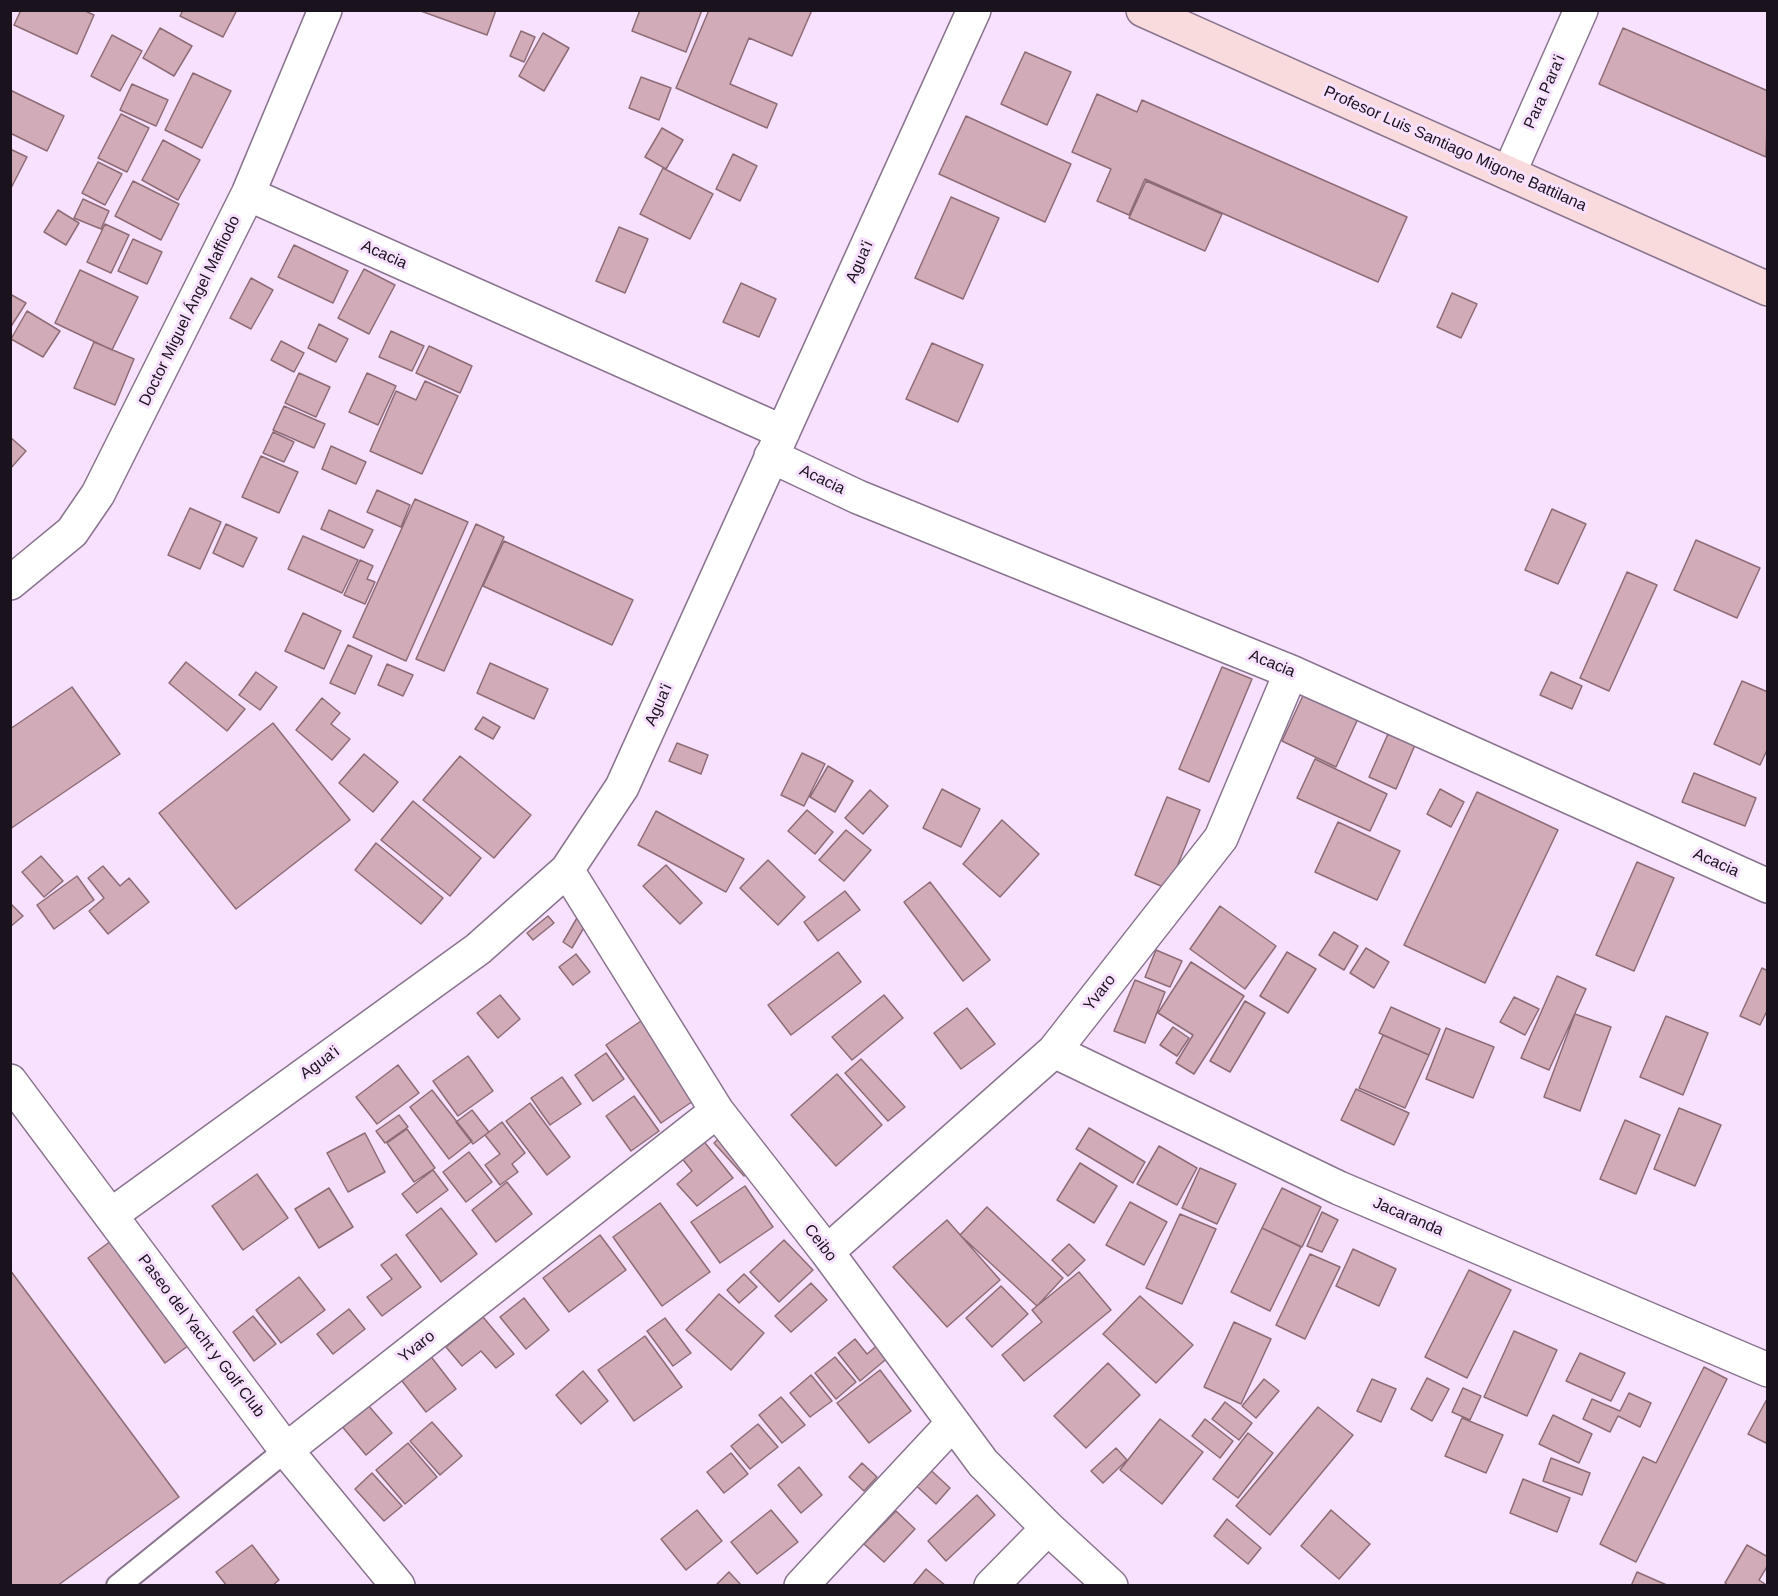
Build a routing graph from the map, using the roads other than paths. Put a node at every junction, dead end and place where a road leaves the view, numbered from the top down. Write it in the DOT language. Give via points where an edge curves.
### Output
graph roads {
  1 [pos="325,10"];
  2 [pos="974,10"];
  3 [pos="1143,10"];
  4 [pos="1581,10"];
  5 [pos="1509,173"];
  6 [pos="248,194"];
  7 [pos="1767,289"];
  8 [pos="777,444"];
  9 [pos="10,583"];
  10 [pos="1292,672"];
  11 [pos="567,870"];
  12 [pos="1767,886"];
  13 [pos="1054,1051"];
  14 [pos="10,1081"];
  15 [pos="717,1111"];
  16 [pos="111,1215"];
  17 [pos="827,1252"];
  18 [pos="1767,1370"];
  19 [pos="954,1423"];
  20 [pos="286,1450"];
  21 [pos="1048,1528"];
  22 [pos="118,1586"];
  23 [pos="398,1586"];
  24 [pos="801,1586"];
  25 [pos="991,1586"];
  26 [pos="1111,1586"];
  1 -- 6 [label="street, Doctor Miguel Ángel Maffiodo"];
  2 -- 8 [label="street, Agua'i"];
  3 -- 5 [label="main road, Profesor Luis Santiago Migone Battilana"];
  4 -- 5 [label="street, Para Para'i"];
  5 -- 7 [label="main road, Profesor Luis Santiago Migone Battilana"];
  6 -- 8 [label="street, Acacia"];
  6 -- 9 [label="street, Doctor Miguel Ángel Maffiodo" via="98,494 72,532"];
  8 -- 10 [label="street, Acacia" via="858,497"];
  8 -- 11 [label="street, Agua'i" via="622,788"];
  10 -- 12 [label="street, Acacia"];
  10 -- 13 [label="street, Yvaro" via="1221,838"];
  11 -- 15 [label="street, Ceibo"];
  11 -- 16 [label="street, Agua'i" via="478,949"];
  13 -- 17 [label="street, Yvaro"];
  13 -- 18 [label="street, Jacaranda" via="1339,1188"];
  14 -- 16 [label="street, Paseo del Yacht y Golf Club"];
  15 -- 17 [label="street, Ceibo"];
  15 -- 20 [label="street, Yvaro"];
  16 -- 20 [label="street, Paseo del Yacht y Golf Club"];
  17 -- 19 [label="street, Ceibo"];
  19 -- 21 [label="street, Ceibo" via="983,1463"];
  19 -- 24 [label="street"];
  20 -- 22 [label="lane, Yvaro"];
  20 -- 23 [label="street, Paseo del Yacht y Golf Club"];
  21 -- 25 [label="street"];
  21 -- 26 [label="street, Ceibo"];
}
